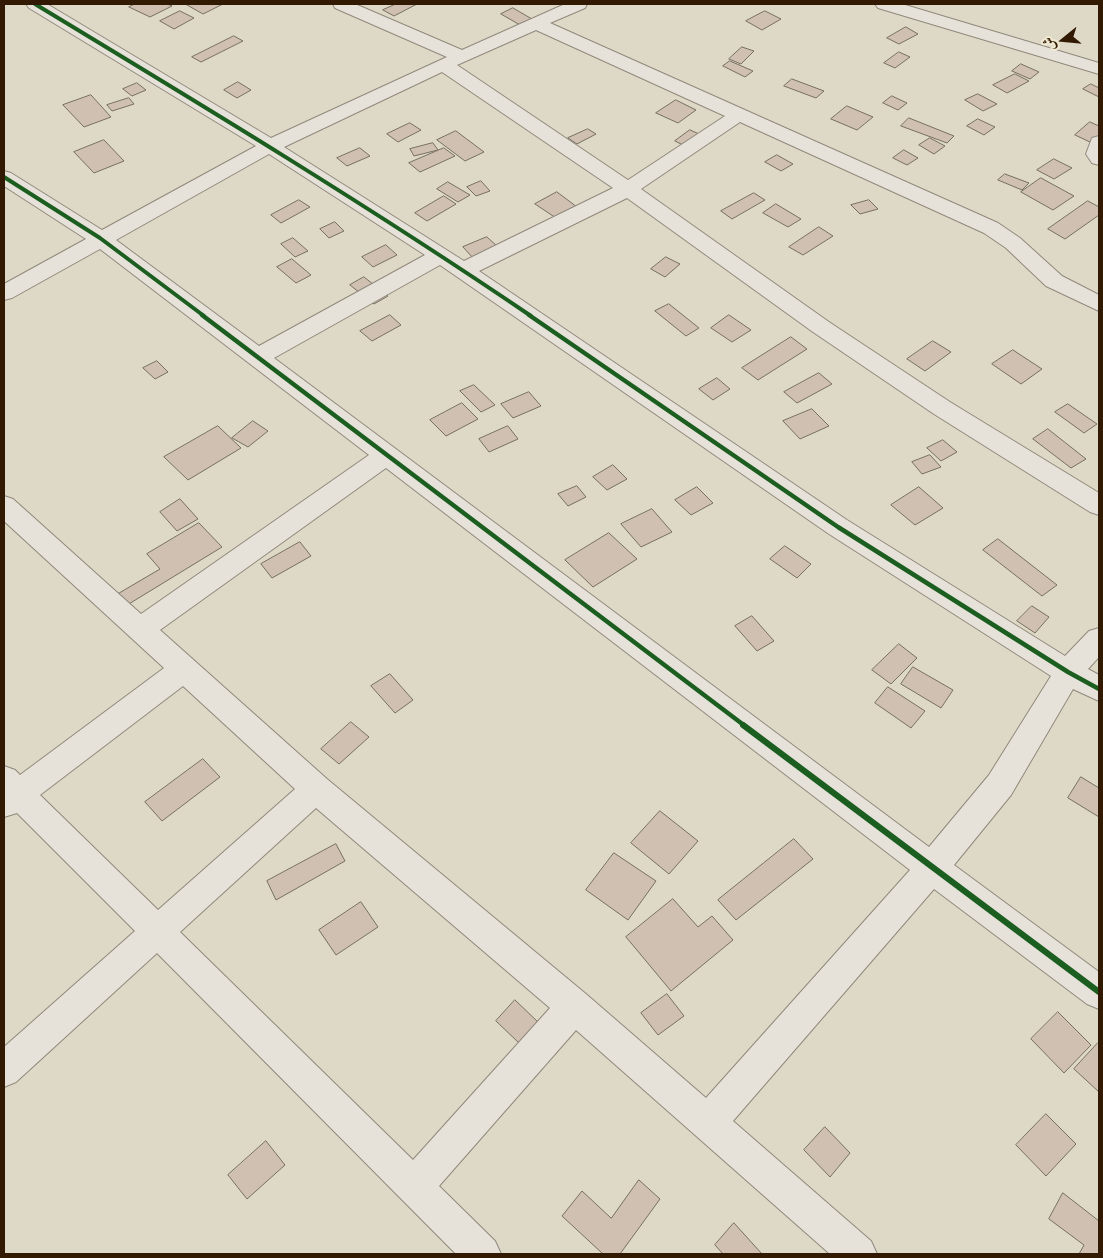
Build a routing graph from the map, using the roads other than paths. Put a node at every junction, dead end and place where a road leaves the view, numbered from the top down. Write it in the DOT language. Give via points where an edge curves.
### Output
graph roads {
  1 [pos="35,4"];
  2 [pos="341,4"];
  3 [pos="579,4"];
  4 [pos="884,4"];
  5 [pos="535,23"];
  6 [pos="452,61"];
  7 [pos="1099,69"];
  8 [pos="740,114"];
  9 [pos="1099,142"];
  10 [pos="270,146"];
  11 [pos="1099,159"];
  12 [pos="4,177"];
  13 [pos="628,189"];
  14 [pos="100,238"];
  15 [pos="440,256"];
  16 [pos="463,270"];
  17 [pos="4,293"];
  18 [pos="1099,304"];
  19 [pos="258,357"];
  20 [pos="387,454"];
  21 [pos="1099,504"];
  22 [pos="4,506"];
  23 [pos="139,630"];
  24 [pos="1099,639"];
  25 [pos="184,669"];
  26 [pos="1068,672"];
  27 [pos="1099,689"];
  28 [pos="316,790"];
  29 [pos="9,792"];
  30 [pos="932,868"];
  31 [pos="157,931"];
  32 [pos="1099,992"];
  33 [pos="574,1006"];
  34 [pos="4,1070"];
  35 [pos="709,1122"];
  36 [pos="414,1187"];
  37 [pos="482,1254"];
  38 [pos="858,1254"];
  1 -- 10 [label="street"];
  2 -- 6 [label="street"];
  3 -- 5 [label="street"];
  4 -- 7 [label="street"];
  5 -- 6 [label="street"];
  5 -- 8 [label="street"];
  6 -- 10 [label="street"];
  6 -- 13 [label="street"];
  8 -- 13 [label="street"];
  8 -- 18 [label="street" via="997,231 1054,281"];
  9 -- 11 [label="street" via="1096,154"];
  10 -- 14 [label="street"];
  10 -- 15 [label="street"];
  12 -- 14 [label="street"];
  13 -- 16 [label="street"];
  13 -- 21 [label="street" via="901,381"];
  14 -- 17 [label="street"];
  14 -- 19 [label="street"];
  15 -- 16 [label="street"];
  15 -- 19 [label="street"];
  16 -- 26 [label="street" via="838,527"];
  19 -- 20 [label="street"];
  20 -- 23 [label="street"];
  20 -- 30 [label="street"];
  22 -- 23 [label="street"];
  23 -- 25 [label="street"];
  24 -- 26 [label="street"];
  25 -- 28 [label="street"];
  25 -- 29 [label="street"];
  26 -- 27 [label="street"];
  26 -- 30 [label="street" via="1000,785"];
  28 -- 31 [label="street"];
  28 -- 33 [label="street"];
  29 -- 31 [label="street"];
  30 -- 32 [label="street"];
  30 -- 35 [label="street"];
  31 -- 34 [label="street"];
  31 -- 36 [label="street"];
  33 -- 35 [label="street"];
  33 -- 36 [label="street"];
  35 -- 38 [label="street"];
  36 -- 37 [label="street"];
}
